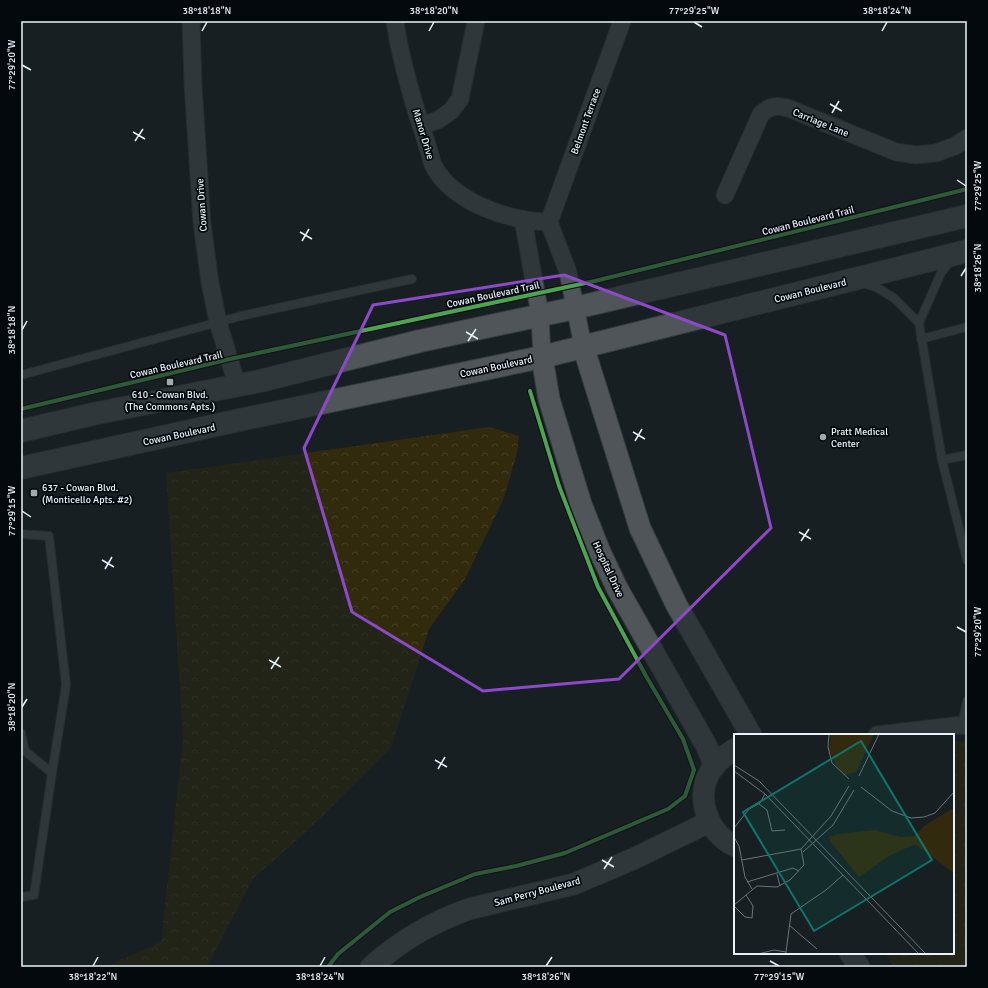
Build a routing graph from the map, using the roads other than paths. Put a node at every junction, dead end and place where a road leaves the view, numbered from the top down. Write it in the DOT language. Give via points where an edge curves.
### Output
graph roads {
  1 [pos="191,21"];
  2 [pos="395,21"];
  3 [pos="476,21"];
  4 [pos="622,21"];
  5 [pos="421,126"];
  6 [pos="967,138"];
  7 [pos="725,195"];
  8 [pos="967,216"];
  9 [pos="523,219"];
  10 [pos="549,222"];
  11 [pos="961,253"];
  12 [pos="412,279"];
  13 [pos="853,280"];
  14 [pos="575,308"];
  15 [pos="540,315"];
  16 [pos="218,322"];
  17 [pos="919,323"];
  18 [pos="967,327"];
  19 [pos="921,339"];
  20 [pos="583,346"];
  21 [pos="542,357"];
  22 [pos="21,375"];
  23 [pos="237,385"];
  24 [pos="21,431"];
  25 [pos="967,455"];
  26 [pos="942,460"];
  27 [pos="21,468"];
  28 [pos="21,534"];
  29 [pos="967,560"];
  30 [pos="967,701"];
  31 [pos="965,726"];
  32 [pos="21,734"];
  33 [pos="750,734"];
  34 [pos="886,734"];
  35 [pos="734,750"];
  36 [pos="715,766"];
  37 [pos="52,773"];
  38 [pos="709,822"];
  39 [pos="734,845"];
  40 [pos="21,897"];
  41 [pos="851,954"];
  42 [pos="371,967"];
  43 [pos="859,967"];
  1 -- 16 [label="street, Cowan Drive" via="202,223"];
  2 -- 5 [label="street, Manor Drive" via="406,78"];
  3 -- 5 [label="street" via="460,99 451,111 438,120"];
  4 -- 10 [label="street, Belmont Terrace"];
  5 -- 9 [label="street, Manor Drive" via="433,165 444,180 482,207"];
  6 -- 7 [label="street, Carriage Lane" via="936,153 916,155 896,152 788,108 768,107 761,114"];
  8 -- 14 [label="main road"];
  9 -- 10 [label="street, Manor Drive"];
  9 -- 15 [label="street"];
  10 -- 14 [label="street" via="568,272"];
  11 -- 13 [label="main road, Cowan Boulevard"];
  11 -- 17 [label="lane" via="941,273"];
  12 -- 16 [label="lane"];
  13 -- 17 [label="lane" via="876,287 894,298"];
  13 -- 20 [label="main road, Cowan Boulevard"];
  14 -- 15 [label="main road"];
  14 -- 20 [label="street"];
  15 -- 21 [label="street"];
  15 -- 23 [label="main road"];
  16 -- 22 [label="lane"];
  16 -- 23 [label="street, Cowan Drive"];
  17 -- 19 [label="lane"];
  18 -- 19 [label="lane"];
  19 -- 26 [label="lane"];
  20 -- 21 [label="main road, Cowan Boulevard"];
  20 -- 33 [label="street" via="640,528 676,604"];
  21 -- 27 [label="main road, Cowan Boulevard"];
  21 -- 36 [label="street, Hospital Drive" via="549,399 581,504 600,552 617,588 706,744"];
  23 -- 24 [label="main road"];
  25 -- 26 [label="lane"];
  26 -- 29 [label="lane"];
  28 -- 37 [label="lane" via="49,536 66,685"];
  30 -- 31 [label="lane"];
  31 -- 34 [label="street"];
  32 -- 37 [label="lane" via="24,751"];
  35 -- 36 [label="street" via="720,759"];
  36 -- 38 [label="street" via="704,789 704,806"];
  37 -- 40 [label="lane" via="34,895"];
  38 -- 39 [label="street" via="719,836"];
  38 -- 42 [label="street, Sam Perry Boulevard" via="574,884 458,913 407,938"];
  41 -- 43 [label="street"];
}
